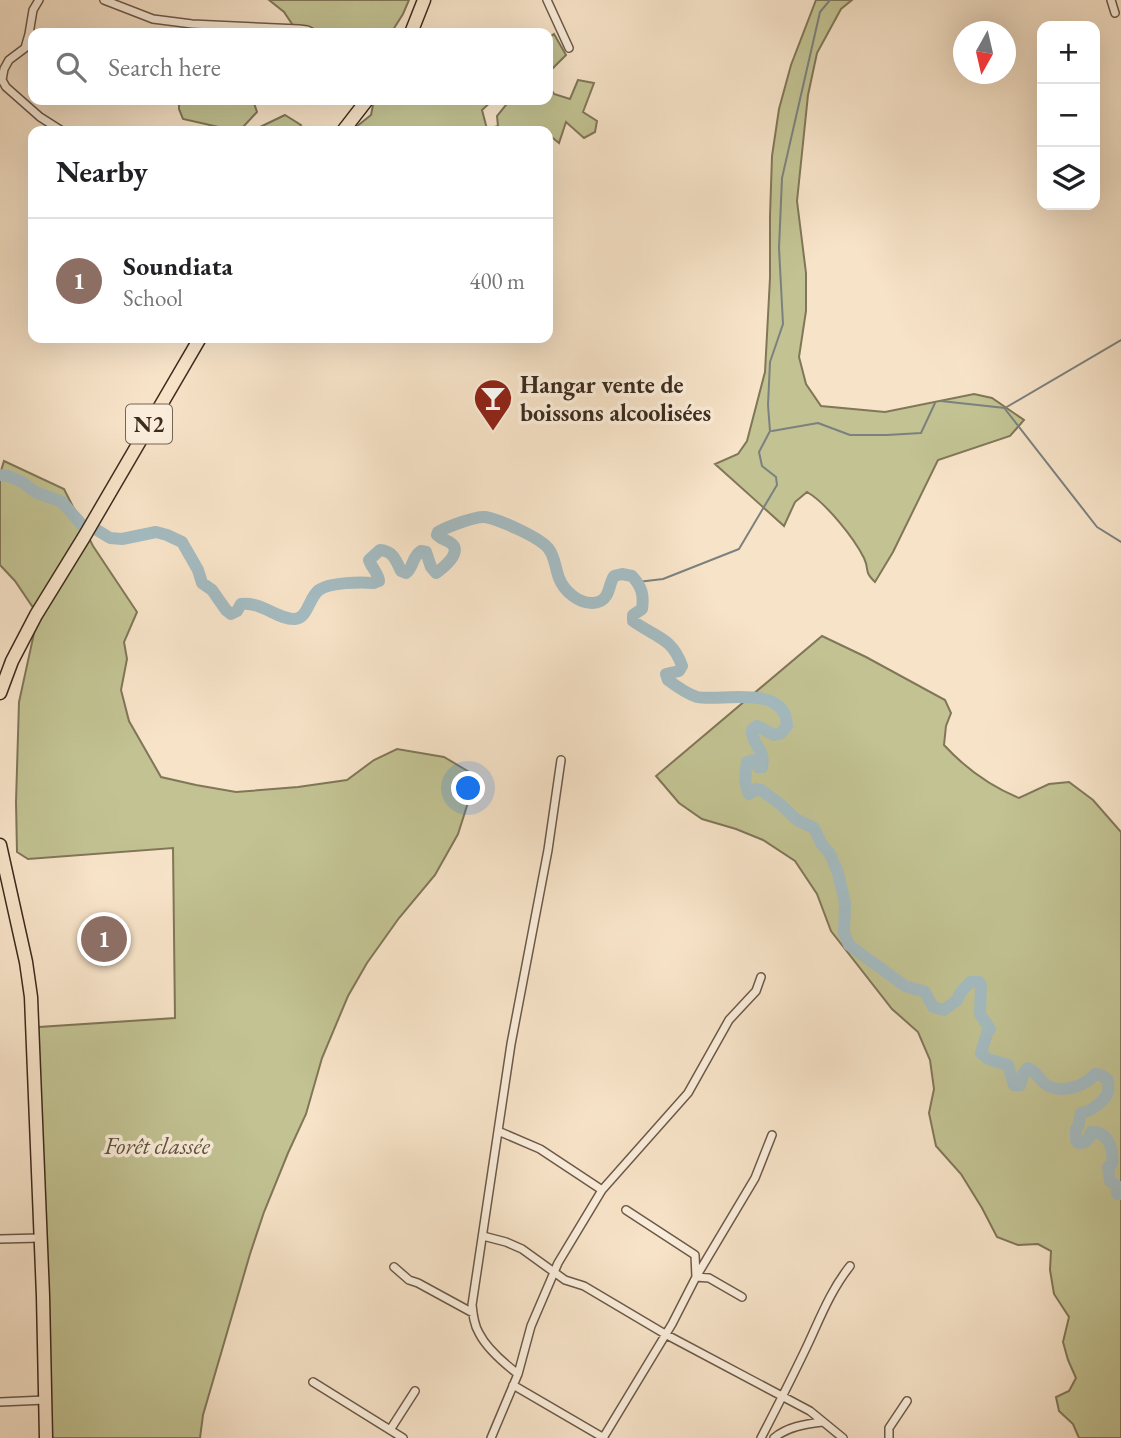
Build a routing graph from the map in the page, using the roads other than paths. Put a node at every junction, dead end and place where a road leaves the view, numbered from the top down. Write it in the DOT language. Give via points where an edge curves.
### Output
graph roads {
  1 [pos="38,0"];
  2 [pos="104,0"];
  3 [pos="424,0"];
  4 [pos="547,0"];
  5 [pos="1111,0"];
  6 [pos="1115,13"];
  7 [pos="30,28"];
  8 [pos="278,28"];
  9 [pos="413,28"];
  10 [pos="28,38"];
  11 [pos="569,48"];
  12 [pos="363,105"];
  13 [pos="54,126"];
  14 [pos="346,126"];
  15 [pos="197,343"];
  16 [pos="6,659"];
  17 [pos="0,693"];
  18 [pos="561,760"];
  19 [pos="0,845"];
  20 [pos="761,977"];
  21 [pos="498,1131"];
  22 [pos="772,1135"];
  23 [pos="601,1191"];
  24 [pos="626,1210"];
  25 [pos="482,1236"];
  26 [pos="40,1238"];
  27 [pos="0,1239"];
  28 [pos="850,1266"];
  29 [pos="394,1267"];
  30 [pos="554,1272"];
  31 [pos="696,1277"];
  32 [pos="742,1297"];
  33 [pos="473,1313"];
  34 [pos="665,1334"];
  35 [pos="518,1374"];
  36 [pos="313,1382"];
  37 [pos="513,1385"];
  38 [pos="415,1391"];
  39 [pos="782,1398"];
  40 [pos="45,1400"];
  41 [pos="907,1401"];
  42 [pos="0,1402"];
  43 [pos="822,1422"];
  44 [pos="390,1430"];
  45 [pos="46,1438"];
  46 [pos="403,1438"];
  47 [pos="491,1438"];
  48 [pos="603,1438"];
  49 [pos="761,1438"];
  50 [pos="774,1438"];
  51 [pos="843,1438"];
  52 [pos="889,1438"];
  1 -- 7 [label="street"];
  2 -- 8 [label="street" via="153,19"];
  3 -- 9 [label="highway"];
  4 -- 11 [label="street"];
  5 -- 6 [label="street"];
  10 -- 13 [label="street" via="25,48 9,60 2,80"];
  12 -- 14 [label="highway"];
  15 -- 16 [label="highway, N2" via="84,537"];
  16 -- 17 [label="highway, N2"];
  18 -- 21 [label="street"];
  19 -- 26 [label="highway" via="31,997"];
  20 -- 23 [label="street" via="756,991 729,1020 688,1093"];
  21 -- 23 [label="street" via="540,1149"];
  21 -- 25 [label="street"];
  22 -- 31 [label="street" via="755,1178"];
  23 -- 30 [label="street"];
  24 -- 31 [label="street" via="695,1255"];
  25 -- 30 [label="street" via="522,1249"];
  25 -- 33 [label="street"];
  26 -- 27 [label="street"];
  26 -- 40 [label="highway"];
  28 -- 39 [label="street" via="826,1303"];
  29 -- 33 [label="street" via="409,1280"];
  30 -- 34 [label="street"];
  30 -- 35 [label="street" via="530,1326"];
  31 -- 32 [label="street" via="709,1278"];
  31 -- 34 [label="street"];
  33 -- 35 [label="street" via="479,1334"];
  34 -- 39 [label="street"];
  34 -- 48 [label="street"];
  35 -- 37 [label="street"];
  36 -- 44 [label="street"];
  37 -- 47 [label="street"];
  37 -- 48 [label="street"];
  38 -- 44 [label="street"];
  39 -- 43 [label="street"];
  39 -- 49 [label="street"];
  40 -- 42 [label="street"];
  40 -- 45 [label="highway"];
  41 -- 52 [label="street" via="889,1428"];
  43 -- 50 [label="street"];
  43 -- 51 [label="street"];
  44 -- 46 [label="street"];
}
